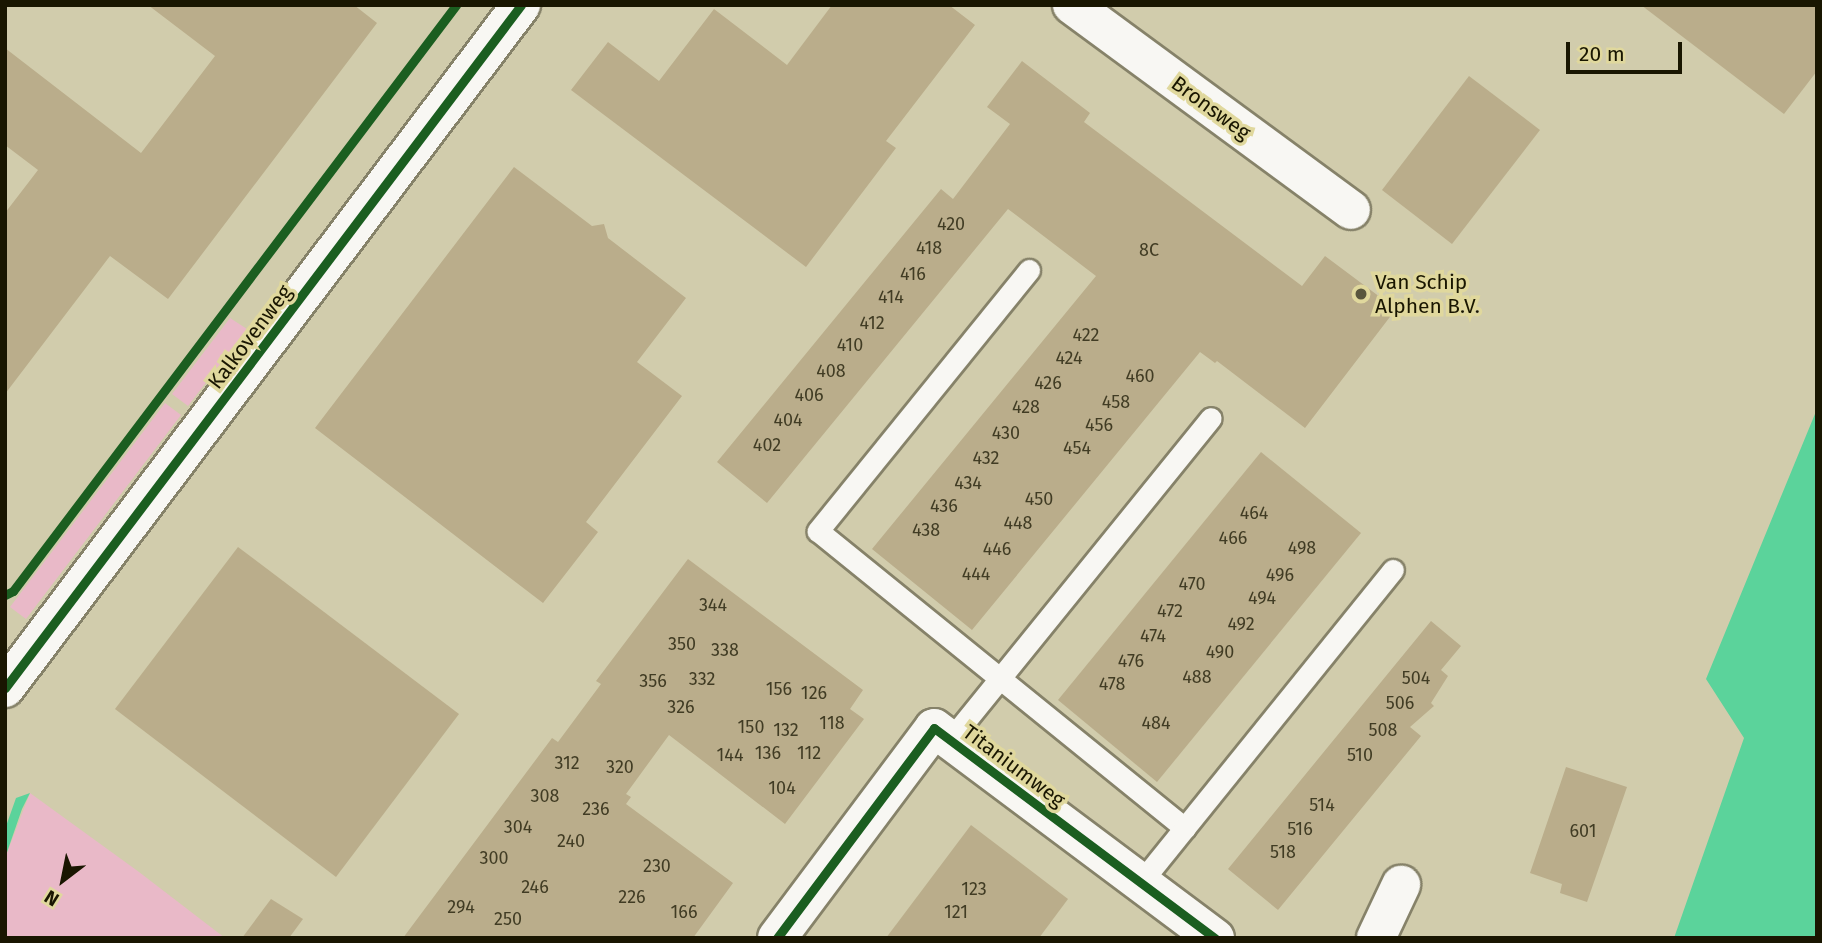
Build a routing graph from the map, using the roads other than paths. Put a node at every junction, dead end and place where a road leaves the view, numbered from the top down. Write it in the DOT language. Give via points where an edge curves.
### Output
graph roads {
  1 [pos="1072,5"];
  2 [pos="513,8"];
  3 [pos="1351,210"];
  4 [pos="1029,271"];
  5 [pos="1211,418"];
  6 [pos="1393,570"];
  7 [pos="1000,679"];
  8 [pos="5,688"];
  9 [pos="950,740"];
  10 [pos="1185,828"];
  11 [pos="1141,882"];
  12 [pos="1401,885"];
  13 [pos="777,938"];
  14 [pos="1215,938"];
  15 [pos="1376,938"];
  1 -- 3 [label="street, Bronsweg"];
  2 -- 8 [label="street, Kalkovenweg"];
  4 -- 7 [label="lane" via="818,531"];
  5 -- 7 [label="lane, Titaniumweg"];
  6 -- 10 [label="lane"];
  7 -- 9 [label="lane, Titaniumweg"];
  7 -- 10 [label="lane"];
  9 -- 11 [label="street, Titaniumweg"];
  9 -- 13 [label="street, Titaniumweg" via="934,728"];
  10 -- 11 [label="lane"];
  11 -- 14 [label="street, Titaniumweg"];
  12 -- 15 [label="street"];
}
